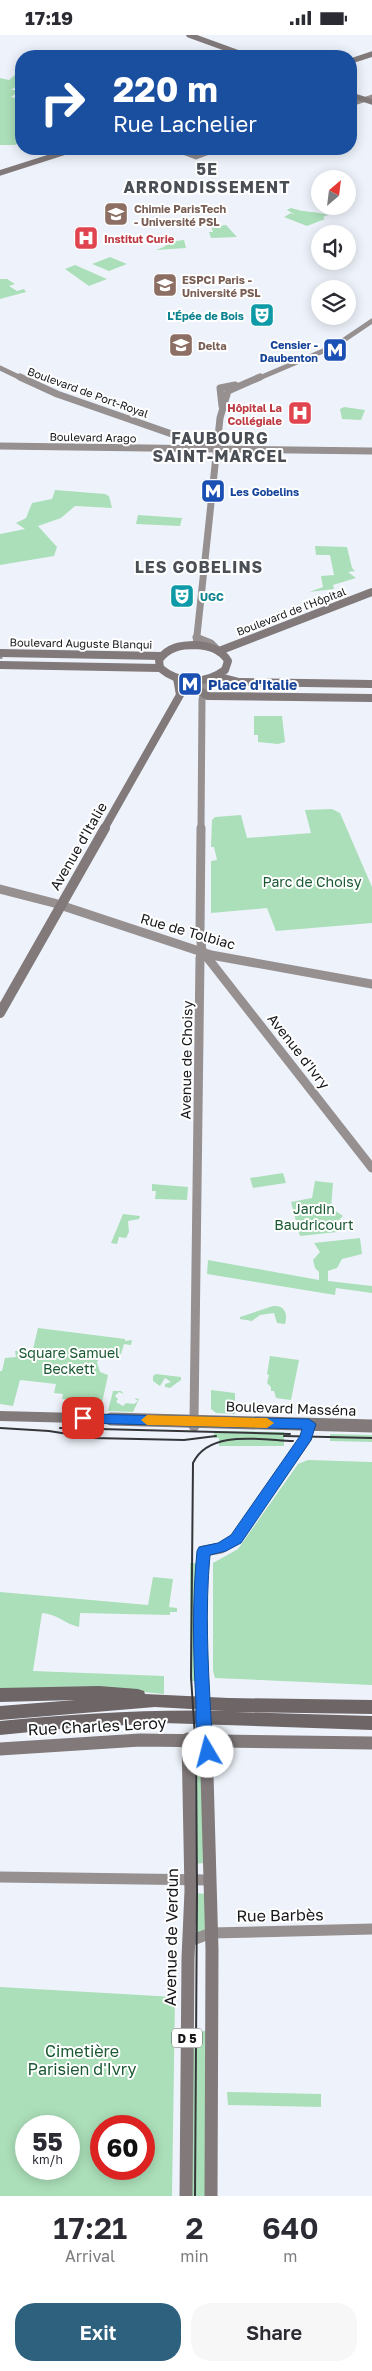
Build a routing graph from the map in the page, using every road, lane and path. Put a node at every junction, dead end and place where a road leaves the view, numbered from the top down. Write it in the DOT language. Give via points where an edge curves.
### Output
graph roads {
  1 [pos="189,35"];
  2 [pos="230,50"];
  3 [pos="372,53"];
  4 [pos="357,59"];
  5 [pos="357,97"];
  6 [pos="372,97"];
  7 [pos="365,100"];
  8 [pos="357,102"];
  9 [pos="372,102"];
  10 [pos="56,155"];
  11 [pos="0,173"];
  12 [pos="372,321"];
  13 [pos="0,368"];
  14 [pos="240,384"];
  15 [pos="228,391"];
  16 [pos="222,408"];
  17 [pos="170,433"];
  18 [pos="0,446"];
  19 [pos="182,449"];
  20 [pos="216,450"];
  21 [pos="372,451"];
  22 [pos="372,592"];
  23 [pos="196,641"];
  24 [pos="219,651"];
  25 [pos="0,653"];
  26 [pos="161,656"];
  27 [pos="0,665"];
  28 [pos="160,669"];
  29 [pos="216,676"];
  30 [pos="178,679"];
  31 [pos="206,680"];
  32 [pos="372,684"];
  33 [pos="192,687"];
  34 [pos="180,693"];
  35 [pos="204,696"];
  36 [pos="372,698"];
  37 [pos="0,889"];
  38 [pos="60,905"];
  39 [pos="202,952"];
  40 [pos="372,984"];
  41 [pos="0,1013"];
  42 [pos="372,1168"];
  43 [pos="0,1416"];
  44 [pos="0,1421"];
  45 [pos="195,1423"];
  46 [pos="309,1426"];
  47 [pos="372,1426"];
  48 [pos="372,1430"];
  49 [pos="0,1695"];
  50 [pos="155,1700"];
  51 [pos="372,1707"];
  52 [pos="0,1713"];
  53 [pos="372,1723"];
  54 [pos="0,1729"];
  55 [pos="198,1736"];
  56 [pos="372,1743"];
  57 [pos="0,1749"];
  58 [pos="0,1877"];
  59 [pos="190,1880"];
  60 [pos="209,1880"];
  61 [pos="372,1929"];
  62 [pos="211,1933"];
  63 [pos="190,1941"];
  64 [pos="186,2196"];
  65 [pos="211,2196"];
  1 -- 2 [label="main road"];
  3 -- 4 [label="main road"];
  5 -- 7 [label="main road"];
  6 -- 7 [label="main road"];
  7 -- 8 [label="main road"];
  7 -- 9 [label="main road"];
  10 -- 11 [label="main road"];
  12 -- 14 [label="main road" via="335,346"];
  13 -- 17 [label="main road, Boulevard de Port-Royal" via="57,394"];
  14 -- 15 [label="main road"];
  14 -- 16 [label="main road" via="221,387"];
  15 -- 16 [label="main road"];
  16 -- 20 [label="main road"];
  17 -- 19 [label="main road" via="180,441"];
  17 -- 20 [label="main road, Boulevard de Port-Royal"];
  18 -- 19 [label="main road, Boulevard Arago"];
  19 -- 20 [label="main road, Boulevard Arago"];
  20 -- 21 [label="main road, Boulevard Arago"];
  20 -- 23 [label="main road"];
  22 -- 24 [label="main road, Boulevard de l'Hôpital"];
  23 -- 24 [label="main road"];
  23 -- 26 [label="main road"];
  24 -- 29 [label="main road" via="228,663 225,670"];
  25 -- 26 [label="main road, Boulevard Auguste Blanqui"];
  26 -- 28 [label="main road"];
  27 -- 28 [label="main road, Boulevard Auguste Blanqui"];
  28 -- 30 [label="main road"];
  29 -- 31 [label="main road"];
  29 -- 32 [label="main road" via="236,682"];
  30 -- 31 [label="main road"];
  30 -- 33 [label="main road"];
  30 -- 34 [label="main road"];
  31 -- 33 [label="main road"];
  31 -- 35 [label="main road, Avenue de Choisy"];
  33 -- 34 [label="main road"];
  33 -- 35 [label="main road"];
  34 -- 38 [label="main road, Avenue d'Italie"];
  35 -- 36 [label="main road"];
  35 -- 39 [label="main road, Avenue de Choisy"];
  37 -- 38 [label="main road, Rue de Tolbiac"];
  38 -- 39 [label="main road, Rue de Tolbiac"];
  38 -- 41 [label="main road, Avenue d'Italie"];
  39 -- 40 [label="main road, Rue de Tolbiac"];
  39 -- 42 [label="main road, Avenue d'Ivry"];
  39 -- 45 [label="main road, Avenue de Choisy"];
  43 -- 45 [label="main road, Boulevard Masséna"];
  44 -- 45 [label="main road, Boulevard Masséna"];
  45 -- 46 [label="main road, Boulevard Masséna"];
  46 -- 47 [label="main road, Boulevard Masséna"];
  46 -- 48 [label="main road, Boulevard Masséna"];
  46 -- 55 [label="main road" via="307,1437 236,1539 204,1551 201,1577 203,1677"];
  49 -- 50 [label="highway" via="118,1693"];
  50 -- 51 [label="highway" via="229,1705"];
  50 -- 52 [label="highway"];
  53 -- 54 [label="highway" via="154,1717 80,1720"];
  55 -- 56 [label="main road, Rue Charles Leroy"];
  55 -- 57 [label="main road, Rue Charles Leroy" via="72,1741"];
  55 -- 59 [label="main road, Avenue de Verdun / D 5"];
  55 -- 60 [label="main road, D 5"];
  58 -- 59 [label="main road"];
  59 -- 60 [label="main road"];
  59 -- 63 [label="main road, Avenue de Verdun / D 5"];
  60 -- 62 [label="main road, D 5"];
  61 -- 62 [label="main road, Rue Barbès"];
  62 -- 63 [label="main road, Rue Barbès"];
  62 -- 65 [label="main road, D 5"];
  63 -- 64 [label="main road, Avenue de Verdun / D 5"];
}
